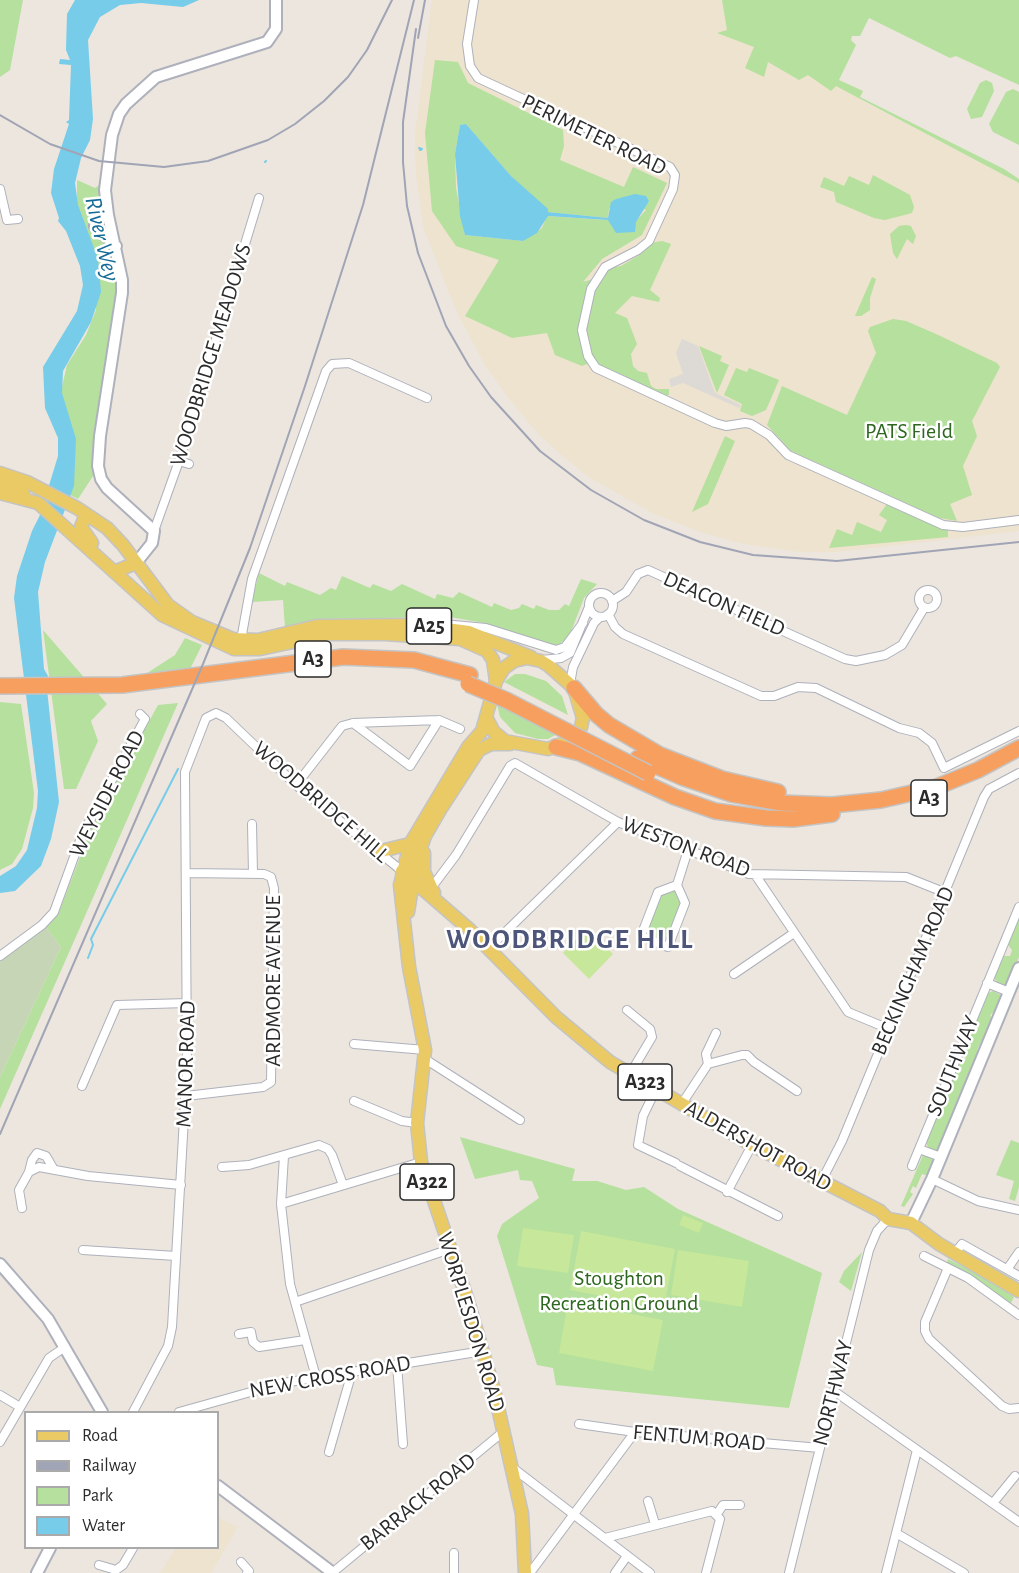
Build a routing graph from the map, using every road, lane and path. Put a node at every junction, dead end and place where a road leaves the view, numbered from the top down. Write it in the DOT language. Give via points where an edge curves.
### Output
graph roads {
  1 [pos="276,0"];
  2 [pos="474,0"];
  3 [pos="0,189"];
  4 [pos="259,198"];
  5 [pos="18,219"];
  6 [pos="427,398"];
  7 [pos="179,461"];
  8 [pos="189,464"];
  9 [pos="0,473"];
  10 [pos="0,484"];
  11 [pos="0,493"];
  12 [pos="35,502"];
  13 [pos="86,514"];
  14 [pos="1019,520"];
  15 [pos="151,528"];
  16 [pos="152,543"];
  17 [pos="123,545"];
  18 [pos="136,563"];
  19 [pos="109,568"];
  20 [pos="612,601"];
  21 [pos="589,607"];
  22 [pos="924,608"];
  23 [pos="609,614"];
  24 [pos="600,617"];
  25 [pos="583,622"];
  26 [pos="415,625"];
  27 [pos="214,636"];
  28 [pos="444,638"];
  29 [pos="241,640"];
  30 [pos="537,660"];
  31 [pos="469,680"];
  32 [pos="496,681"];
  33 [pos="572,686"];
  34 [pos="6,691"];
  35 [pos="60,692"];
  36 [pos="140,714"];
  37 [pos="212,714"];
  38 [pos="487,719"];
  39 [pos="439,720"];
  40 [pos="353,723"];
  41 [pos="460,729"];
  42 [pos="1019,731"];
  43 [pos="512,744"];
  44 [pos="468,747"];
  45 [pos="555,747"];
  46 [pos="1019,748"];
  47 [pos="1019,759"];
  48 [pos="1019,773"];
  49 [pos="296,785"];
  50 [pos="909,794"];
  51 [pos="832,814"];
  52 [pos="618,822"];
  53 [pos="432,823"];
  54 [pos="252,824"];
  55 [pos="410,844"];
  56 [pos="688,850"];
  57 [pos="381,851"];
  58 [pos="433,870"];
  59 [pos="187,873"];
  60 [pos="253,874"];
  61 [pos="407,874"];
  62 [pos="756,876"];
  63 [pos="677,885"];
  64 [pos="946,893"];
  65 [pos="436,898"];
  66 [pos="1019,907"];
  67 [pos="408,908"];
  68 [pos="406,931"];
  69 [pos="794,933"];
  70 [pos="488,949"];
  71 [pos="0,956"];
  72 [pos="1019,968"];
  73 [pos="734,974"];
  74 [pos="987,983"];
  75 [pos="1009,992"];
  76 [pos="188,1003"];
  77 [pos="627,1010"];
  78 [pos="889,1029"];
  79 [pos="716,1033"];
  80 [pos="354,1044"];
  81 [pos="425,1055"];
  82 [pos="708,1064"];
  83 [pos="630,1074"];
  84 [pos="82,1086"];
  85 [pos="656,1089"];
  86 [pos="797,1090"];
  87 [pos="186,1096"];
  88 [pos="354,1101"];
  89 [pos="681,1105"];
  90 [pos="520,1120"];
  91 [pos="417,1123"];
  92 [pos="752,1145"];
  93 [pos="919,1149"];
  94 [pos="284,1156"];
  95 [pos="941,1157"];
  96 [pos="421,1161"];
  97 [pos="912,1166"];
  98 [pos="222,1167"];
  99 [pos="53,1168"];
  100 [pos="29,1172"];
  101 [pos="932,1179"];
  102 [pos="820,1182"];
  103 [pos="181,1185"];
  104 [pos="342,1185"];
  105 [pos="727,1192"];
  106 [pos="281,1204"];
  107 [pos="22,1208"];
  108 [pos="1019,1210"];
  109 [pos="778,1216"];
  110 [pos="888,1219"];
  111 [pos="911,1223"];
  112 [pos="450,1249"];
  113 [pos="82,1250"];
  114 [pos="1019,1252"];
  115 [pos="955,1253"];
  116 [pos="176,1256"];
  117 [pos="924,1256"];
  118 [pos="0,1263"];
  119 [pos="948,1268"];
  120 [pos="1008,1268"];
  121 [pos="1019,1276"];
  122 [pos="1019,1291"];
  123 [pos="1019,1300"];
  124 [pos="295,1302"];
  125 [pos="1012,1308"];
  126 [pos="1019,1315"];
  127 [pos="239,1334"];
  128 [pos="305,1340"];
  129 [pos="64,1347"];
  130 [pos="483,1351"];
  131 [pos="397,1365"];
  132 [pos="352,1372"];
  133 [pos="316,1377"];
  134 [pos="834,1391"];
  135 [pos="0,1395"];
  136 [pos="20,1407"];
  137 [pos="1019,1408"];
  138 [pos="101,1411"];
  139 [pos="134,1411"];
  140 [pos="185,1411"];
  141 [pos="579,1424"];
  142 [pos="504,1431"];
  143 [pos="635,1432"];
  144 [pos="0,1442"];
  145 [pos="403,1444"];
  146 [pos="820,1448"];
  147 [pos="917,1450"];
  148 [pos="329,1452"];
  149 [pos="513,1468"];
  150 [pos="1015,1476"];
  151 [pos="219,1487"];
  152 [pos="648,1501"];
  153 [pos="993,1503"];
  154 [pos="740,1504"];
  155 [pos="575,1514"];
  156 [pos="717,1514"];
  157 [pos="1019,1522"];
  158 [pos="655,1524"];
  159 [pos="896,1533"];
  160 [pos="605,1538"];
  161 [pos="49,1549"];
  162 [pos="132,1549"];
  163 [pos="454,1553"];
  164 [pos="627,1556"];
  165 [pos="241,1562"];
  166 [pos="99,1565"];
  167 [pos="530,1572"];
  168 [pos="37,1573"];
  169 [pos="247,1573"];
  170 [pos="333,1573"];
  171 [pos="454,1573"];
  172 [pos="615,1573"];
  173 [pos="650,1573"];
  174 [pos="706,1573"];
  175 [pos="789,1573"];
  176 [pos="886,1573"];
  177 [pos="964,1573"];
  1 -- 15 [label="street" via="276,29 271,38 156,77 119,114 105,190 122,293 98,466 107,488"];
  2 -- 14 [label="street, PERIMETER ROAD" via="468,58 471,70 482,81 670,167 675,175 673,189 649,241 605,267 592,285 582,327 588,356 596,368 718,424 751,424 769,435 788,455 943,525"];
  3 -- 5 [label="street" via="7,220"];
  4 -- 7 [label="street, WOODBRIDGE MEADOWS"];
  6 -- 29 [label="street" via="349,363 332,364 326,371 252,579"];
  7 -- 8 [label="street"];
  7 -- 15 [label="street, WOODBRIDGE MEADOWS" via="162,511"];
  9 -- 13 [label="main road, A25" via="27,482"];
  10 -- 12 [label="main road, A25"];
  11 -- 12 [label="main road, A25"];
  12 -- 19 [label="main road, A25"];
  13 -- 17 [label="main road, A25"];
  13 -- 19 [label="main road, A25" via="81,527"];
  15 -- 16 [label="street, WOODBRIDGE MEADOWS"];
  16 -- 17 [label="street" via="141,549"];
  16 -- 18 [label="street, WOODBRIDGE MEADOWS"];
  17 -- 18 [label="main road, A25"];
  18 -- 19 [label="main road"];
  18 -- 27 [label="main road, A25" via="168,605"];
  19 -- 27 [label="main road, A25" via="162,615"];
  20 -- 21 [label="street" via="600,593 592,597"];
  20 -- 22 [label="street, DEACON FIELD" via="626,592 638,574 648,570 845,659 863,661 902,645"];
  20 -- 23 [label="street"];
  21 -- 24 [label="street" via="591,613"];
  21 -- 25 [label="street"];
  23 -- 24 [label="street"];
  23 -- 42 [label="street" via="623,634 760,696 806,687 925,736 944,768"];
  24 -- 33 [label="street" via="577,659"];
  25 -- 26 [label="street" via="565,647 556,650 465,624"];
  25 -- 30 [label="street" via="570,653 561,658"];
  26 -- 29 [label="main road, A25" via="317,626 258,640"];
  26 -- 30 [label="main road, A25" via="469,632"];
  27 -- 28 [label="main road, A25" via="234,649 250,650 330,633"];
  27 -- 29 [label="main road, A25"];
  28 -- 32 [label="main road, A25" via="465,640 484,648 493,660"];
  28 -- 44 [label="main road" via="477,650 489,671 480,721"];
  30 -- 32 [label="main road" via="520,659 508,664"];
  30 -- 33 [label="main road"];
  31 -- 35 [label="highway, A3" via="394,667 333,667 135,694"];
  31 -- 35 [label="highway, A3" via="414,660 343,657"];
  31 -- 50 [label="highway, A3" via="514,694 638,758 705,786 768,801 832,805"];
  31 -- 51 [label="highway, A3, bridge" via="648,773 693,791 748,807"];
  32 -- 38 [label="main road"];
  33 -- 45 [label="main road" via="582,711 581,727 572,740"];
  33 -- 50 [label="highway" via="596,714 622,734 660,755 722,779 816,798"];
  34 -- 35 [label="highway, A3"];
  36 -- 71 [label="street, WEYSIDE ROAD" via="145,719 82,836 54,912 42,926"];
  37 -- 49 [label="street, WOODBRIDGE HILL" via="226,718"];
  37 -- 59 [label="street, MANOR ROAD" via="201,728 185,772"];
  38 -- 43 [label="main road" via="498,736"];
  38 -- 44 [label="main road, WORPLESDON ROAD"];
  39 -- 40 [label="street"];
  39 -- 40 [label="street" via="410,766"];
  39 -- 41 [label="street"];
  40 -- 49 [label="street" via="342,726"];
  43 -- 45 [label="main road"];
  43 -- 53 [label="main road, WORPLESDON ROAD" via="487,745 476,752"];
  44 -- 55 [label="main road, WORPLESDON ROAD"];
  45 -- 51 [label="highway" via="580,753 715,811 792,819"];
  46 -- 50 [label="highway, A3" via="965,776"];
  47 -- 51 [label="highway, A3" via="944,794 891,807"];
  48 -- 64 [label="street, BECKINGHAM ROAD" via="986,793"];
  49 -- 57 [label="street, WOODBRIDGE HILL"];
  52 -- 56 [label="street, WESTON ROAD"];
  52 -- 58 [label="street, WESTON ROAD" via="515,763 438,879"];
  52 -- 70 [label="street"];
  53 -- 61 [label="main road, WORPLESDON ROAD"];
  53 -- 65 [label="main road" via="423,866"];
  54 -- 60 [label="street"];
  55 -- 57 [label="main road"];
  55 -- 61 [label="main road, WORPLESDON ROAD"];
  56 -- 62 [label="street, WESTON ROAD"];
  56 -- 63 [label="street"];
  57 -- 61 [label="street, WOODBRIDGE HILL"];
  59 -- 60 [label="street, ARDMORE AVENUE"];
  59 -- 76 [label="street, MANOR ROAD"];
  60 -- 87 [label="street, ARDMORE AVENUE" via="271,878 274,888 272,1078 263,1087"];
  61 -- 65 [label="main road, ALDERSHOT ROAD"];
  61 -- 67 [label="main road, WORPLESDON ROAD"];
  61 -- 68 [label="main road, WORPLESDON ROAD" via="400,905"];
  62 -- 64 [label="street, WESTON ROAD" via="906,877"];
  62 -- 69 [label="street"];
  63 -- 63 [label="street" via="658,892 641,936 668,947 685,903"];
  64 -- 78 [label="street, BECKINGHAM ROAD"];
  65 -- 67 [label="main road" via="418,896"];
  65 -- 70 [label="main road, ALDERSHOT ROAD / A323"];
  66 -- 74 [label="street, SOUTHWAY"];
  67 -- 68 [label="main road, WORPLESDON ROAD"];
  68 -- 81 [label="main road, WORPLESDON ROAD / A322"];
  69 -- 73 [label="street"];
  69 -- 78 [label="street" via="848,1012"];
  70 -- 83 [label="main road, ALDERSHOT ROAD / A323" via="573,1032"];
  72 -- 75 [label="street, SOUTHWAY"];
  74 -- 75 [label="street"];
  74 -- 93 [label="street, SOUTHWAY"];
  75 -- 95 [label="street, SOUTHWAY"];
  76 -- 84 [label="street" via="117,1005"];
  76 -- 87 [label="street, MANOR ROAD"];
  77 -- 83 [label="street" via="650,1029 652,1036"];
  78 -- 102 [label="street, BECKINGHAM ROAD" via="842,1141"];
  79 -- 82 [label="street" via="706,1054"];
  80 -- 81 [label="street"];
  81 -- 90 [label="street"];
  81 -- 91 [label="main road, WORPLESDON ROAD / A322"];
  82 -- 86 [label="street" via="747,1055"];
  82 -- 89 [label="street"];
  83 -- 85 [label="main road, ALDERSHOT ROAD / A323"];
  85 -- 89 [label="main road, ALDERSHOT ROAD / A323"];
  85 -- 105 [label="street" via="634,1145"];
  87 -- 103 [label="street, MANOR ROAD"];
  88 -- 91 [label="street" via="402,1121"];
  89 -- 92 [label="main road, ALDERSHOT ROAD / A323"];
  91 -- 96 [label="main road, WORPLESDON ROAD / A322"];
  92 -- 102 [label="main road, ALDERSHOT ROAD / A323"];
  92 -- 105 [label="street"];
  93 -- 95 [label="street"];
  93 -- 97 [label="street, SOUTHWAY"];
  94 -- 98 [label="street"];
  94 -- 104 [label="street" via="319,1145 328,1149"];
  94 -- 106 [label="street"];
  95 -- 101 [label="street, SOUTHWAY"];
  96 -- 104 [label="street"];
  96 -- 112 [label="main road, WORPLESDON ROAD / A322"];
  99 -- 100 [label="street" via="39,1167"];
  99 -- 100 [label="street" via="46,1155 38,1153"];
  99 -- 103 [label="street" via="88,1176"];
  100 -- 107 [label="street" via="20,1190"];
  101 -- 108 [label="street" via="978,1201"];
  101 -- 111 [label="street, SOUTHWAY"];
  102 -- 110 [label="main road, ALDERSHOT ROAD / A323" via="880,1211"];
  103 -- 116 [label="street, MANOR ROAD"];
  104 -- 106 [label="street"];
  105 -- 109 [label="street"];
  106 -- 124 [label="street"];
  110 -- 111 [label="main road, ALDERSHOT ROAD / A323"];
  110 -- 134 [label="street, NORTHWAY" via="868,1250"];
  111 -- 115 [label="main road, ALDERSHOT ROAD / A323"];
  112 -- 124 [label="street"];
  112 -- 130 [label="main road, WORPLESDON ROAD / A322"];
  113 -- 116 [label="street"];
  114 -- 120 [label="street"];
  115 -- 120 [label="street" via="962,1244"];
  115 -- 122 [label="main road, ALDERSHOT ROAD / A323"];
  116 -- 139 [label="street, MANOR ROAD" via="168,1347"];
  117 -- 119 [label="street"];
  118 -- 129 [label="street" via="43,1313"];
  119 -- 125 [label="street"];
  119 -- 137 [label="street" via="925,1322 929,1340 1002,1406"];
  120 -- 121 [label="street"];
  123 -- 125 [label="street"];
  124 -- 128 [label="street"];
  125 -- 126 [label="street"];
  127 -- 128 [label="street" via="251,1332 259,1347"];
  128 -- 133 [label="street"];
  129 -- 136 [label="street" via="49,1358"];
  129 -- 138 [label="street"];
  130 -- 131 [label="street, NEW CROSS ROAD"];
  130 -- 142 [label="main road, WORPLESDON ROAD / A322"];
  131 -- 132 [label="street, NEW CROSS ROAD"];
  131 -- 145 [label="street"];
  132 -- 133 [label="street, NEW CROSS ROAD"];
  132 -- 148 [label="street"];
  133 -- 140 [label="street, NEW CROSS ROAD" via="250,1390"];
  134 -- 146 [label="street, NORTHWAY"];
  134 -- 147 [label="street"];
  135 -- 136 [label="street"];
  136 -- 144 [label="street"];
  141 -- 143 [label="street, FENTUM ROAD"];
  142 -- 149 [label="main road, WORPLESDON ROAD / A322"];
  142 -- 170 [label="street, BARRACK ROAD"];
  143 -- 146 [label="street, FENTUM ROAD"];
  143 -- 155 [label="street"];
  146 -- 175 [label="street, NORTHWAY"];
  147 -- 153 [label="street"];
  147 -- 159 [label="street"];
  149 -- 155 [label="street"];
  149 -- 167 [label="main road, WORPLESDON ROAD / A322"];
  150 -- 153 [label="street"];
  151 -- 170 [label="street"];
  152 -- 158 [label="street"];
  153 -- 157 [label="street"];
  154 -- 156 [label="street" via="723,1505"];
  155 -- 160 [label="street"];
  155 -- 167 [label="street"];
  156 -- 158 [label="street" via="712,1511"];
  156 -- 174 [label="street" via="720,1519"];
  158 -- 160 [label="street"];
  159 -- 176 [label="street"];
  159 -- 177 [label="street"];
  160 -- 164 [label="street"];
  161 -- 168 [label="street"];
  162 -- 166 [label="street" via="116,1570"];
  163 -- 171 [label="street"];
  164 -- 172 [label="street"];
  164 -- 173 [label="street"];
  165 -- 169 [label="street"];
}
